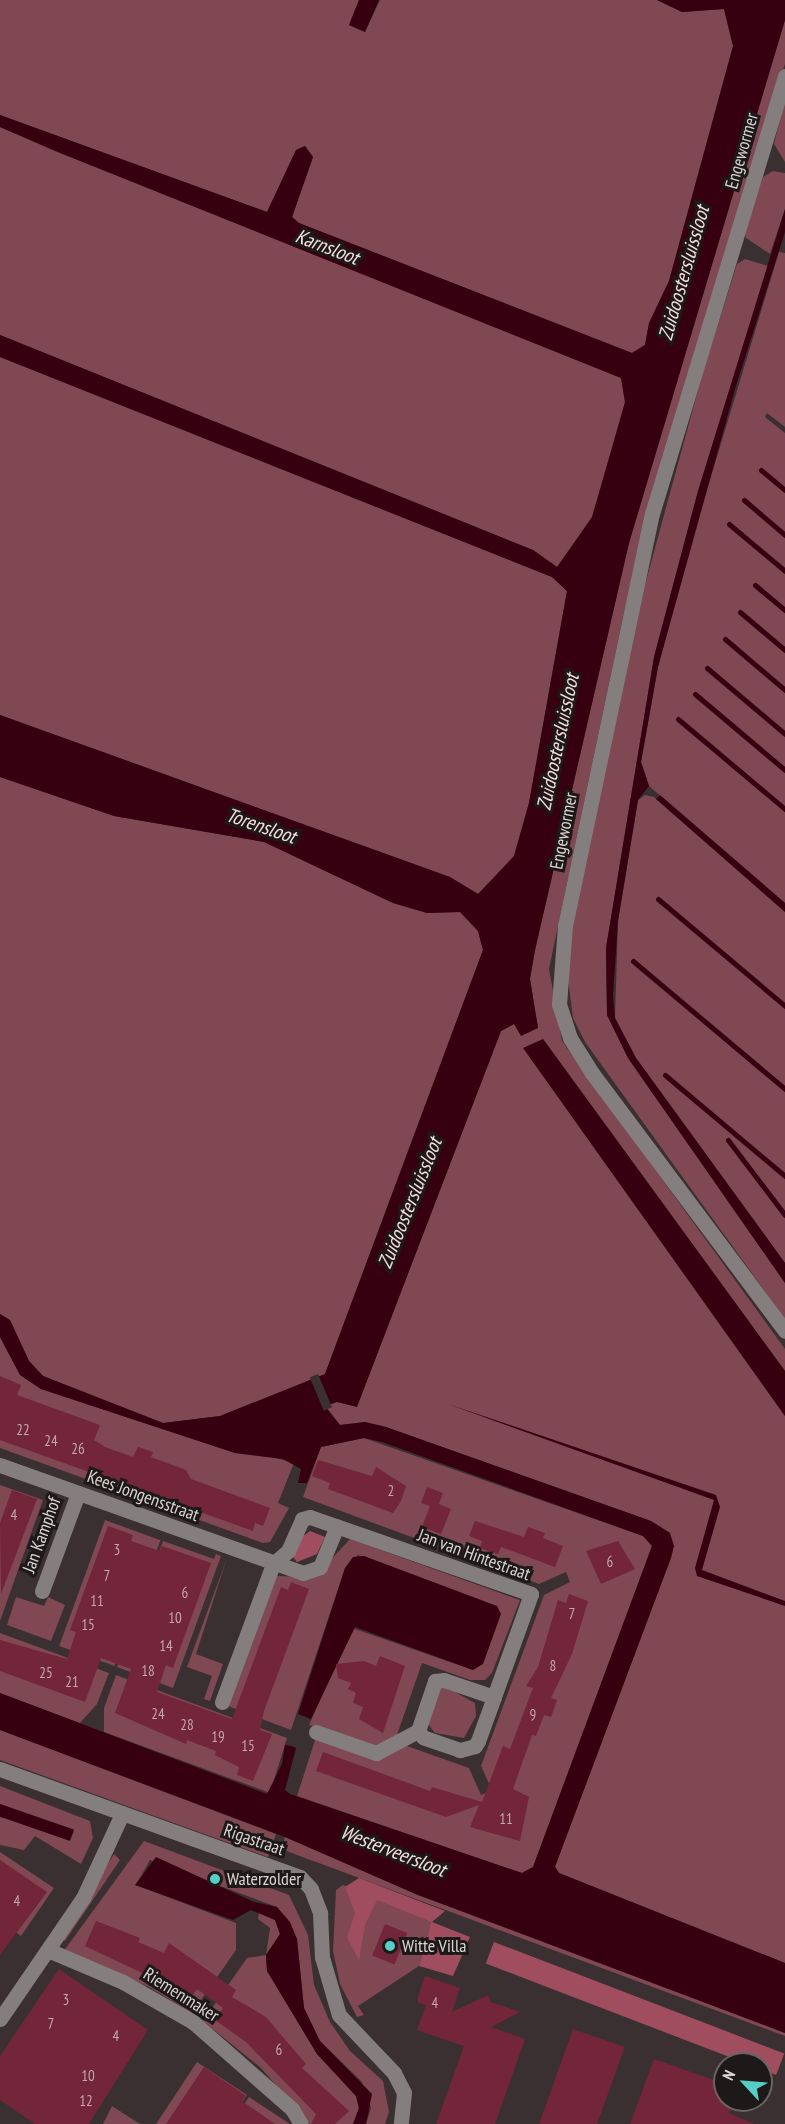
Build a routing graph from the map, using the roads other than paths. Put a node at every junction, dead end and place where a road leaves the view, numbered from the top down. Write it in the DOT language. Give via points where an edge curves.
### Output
graph roads {
  1 [pos="785,76"];
  2 [pos="785,1331"];
  3 [pos="0,1465"];
  4 [pos="78,1493"];
  5 [pos="337,1526"];
  6 [pos="273,1564"];
  7 [pos="42,1591"];
  8 [pos="494,1697"];
  9 [pos="222,1702"];
  10 [pos="418,1731"];
  11 [pos="316,1732"];
  12 [pos="0,1769"];
  13 [pos="122,1814"];
  14 [pos="48,1950"];
  15 [pos="0,2019"];
  16 [pos="301,2124"];
  17 [pos="401,2124"];
  1 -- 2 [label="street, Engewormer" via="652,513 565,925 559,1004 570,1038 592,1073"];
  3 -- 4 [label="street, Kees Jongensstraat"];
  4 -- 6 [label="street, Kees Jongensstraat"];
  4 -- 7 [label="street, Jan Kamphof"];
  5 -- 6 [label="street, Jan van Hintestraat" via="305,1517 288,1551"];
  5 -- 6 [label="street" via="315,1572 303,1573"];
  5 -- 8 [label="street, Jan van Hintestraat" via="531,1594"];
  6 -- 9 [label="street"];
  8 -- 10 [label="street" via="444,1680 435,1682"];
  8 -- 10 [label="street, Jan van Hintestraat" via="478,1741 470,1749 460,1750 423,1737"];
  10 -- 11 [label="street" via="376,1753"];
  12 -- 13 [label="street, Rigastraat"];
  13 -- 14 [label="street" via="83,1898"];
  13 -- 17 [label="street, Rigastraat" via="295,1874 311,1889 320,1914 322,1957 339,2015 394,2073 404,2093"];
  14 -- 15 [label="street"];
  14 -- 16 [label="street, Riemenmaker" via="123,1982 193,2022 292,2109"];
}
